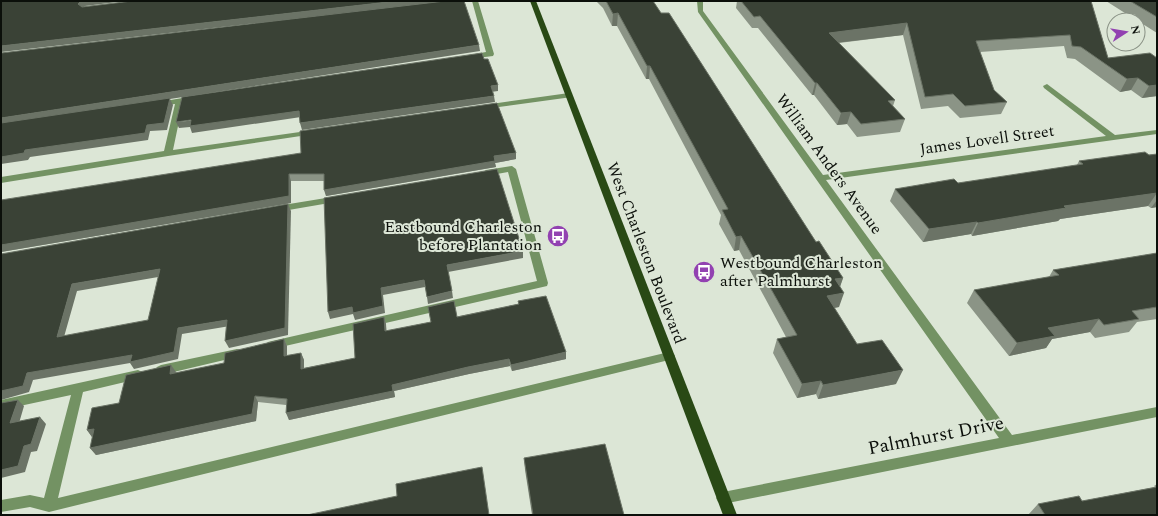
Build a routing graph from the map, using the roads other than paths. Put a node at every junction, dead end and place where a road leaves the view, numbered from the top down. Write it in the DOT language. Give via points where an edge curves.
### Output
graph roads {
  1 [pos="476,1"];
  2 [pos="534,1"];
  3 [pos="700,1"];
  4 [pos="459,59"];
  5 [pos="1047,86"];
  6 [pos="569,95"];
  7 [pos="202,97"];
  8 [pos="179,101"];
  9 [pos="148,105"];
  10 [pos="478,108"];
  11 [pos="323,131"];
  12 [pos="1157,132"];
  13 [pos="1113,138"];
  14 [pos="168,153"];
  15 [pos="472,176"];
  16 [pos="821,178"];
  17 [pos="1,180"];
  18 [pos="347,197"];
  19 [pos="268,211"];
  20 [pos="264,347"];
  21 [pos="248,350"];
  22 [pos="669,356"];
  23 [pos="78,389"];
  24 [pos="1,405"];
  25 [pos="1157,412"];
  26 [pos="1009,441"];
  27 [pos="723,498"];
  28 [pos="1,506"];
  29 [pos="49,506"];
  30 [pos="730,515"];
  1 -- 4 [label="street" via="490,54"];
  2 -- 6 [label="main road, West Charleston Boulevard"];
  3 -- 16 [label="street, William Anders Avenue" via="700,11"];
  5 -- 13 [label="street"];
  6 -- 10 [label="street"];
  6 -- 22 [label="main road, West Charleston Boulevard"];
  7 -- 8 [label="street"];
  8 -- 9 [label="street"];
  8 -- 14 [label="street"];
  11 -- 14 [label="street"];
  12 -- 13 [label="street, James Lovell Street"];
  13 -- 16 [label="street, James Lovell Street"];
  14 -- 17 [label="street"];
  15 -- 20 [label="street" via="512,169 542,283"];
  16 -- 26 [label="street, William Anders Avenue"];
  18 -- 19 [label="street"];
  21 -- 23 [label="street"];
  22 -- 27 [label="main road, West Charleston Boulevard"];
  22 -- 29 [label="street"];
  23 -- 24 [label="street"];
  23 -- 29 [label="street"];
  25 -- 26 [label="street, Palmhurst Drive"];
  26 -- 27 [label="street, Palmhurst Drive"];
  27 -- 30 [label="main road, West Charleston Boulevard"];
  28 -- 29 [label="street" via="30,501"];
}
